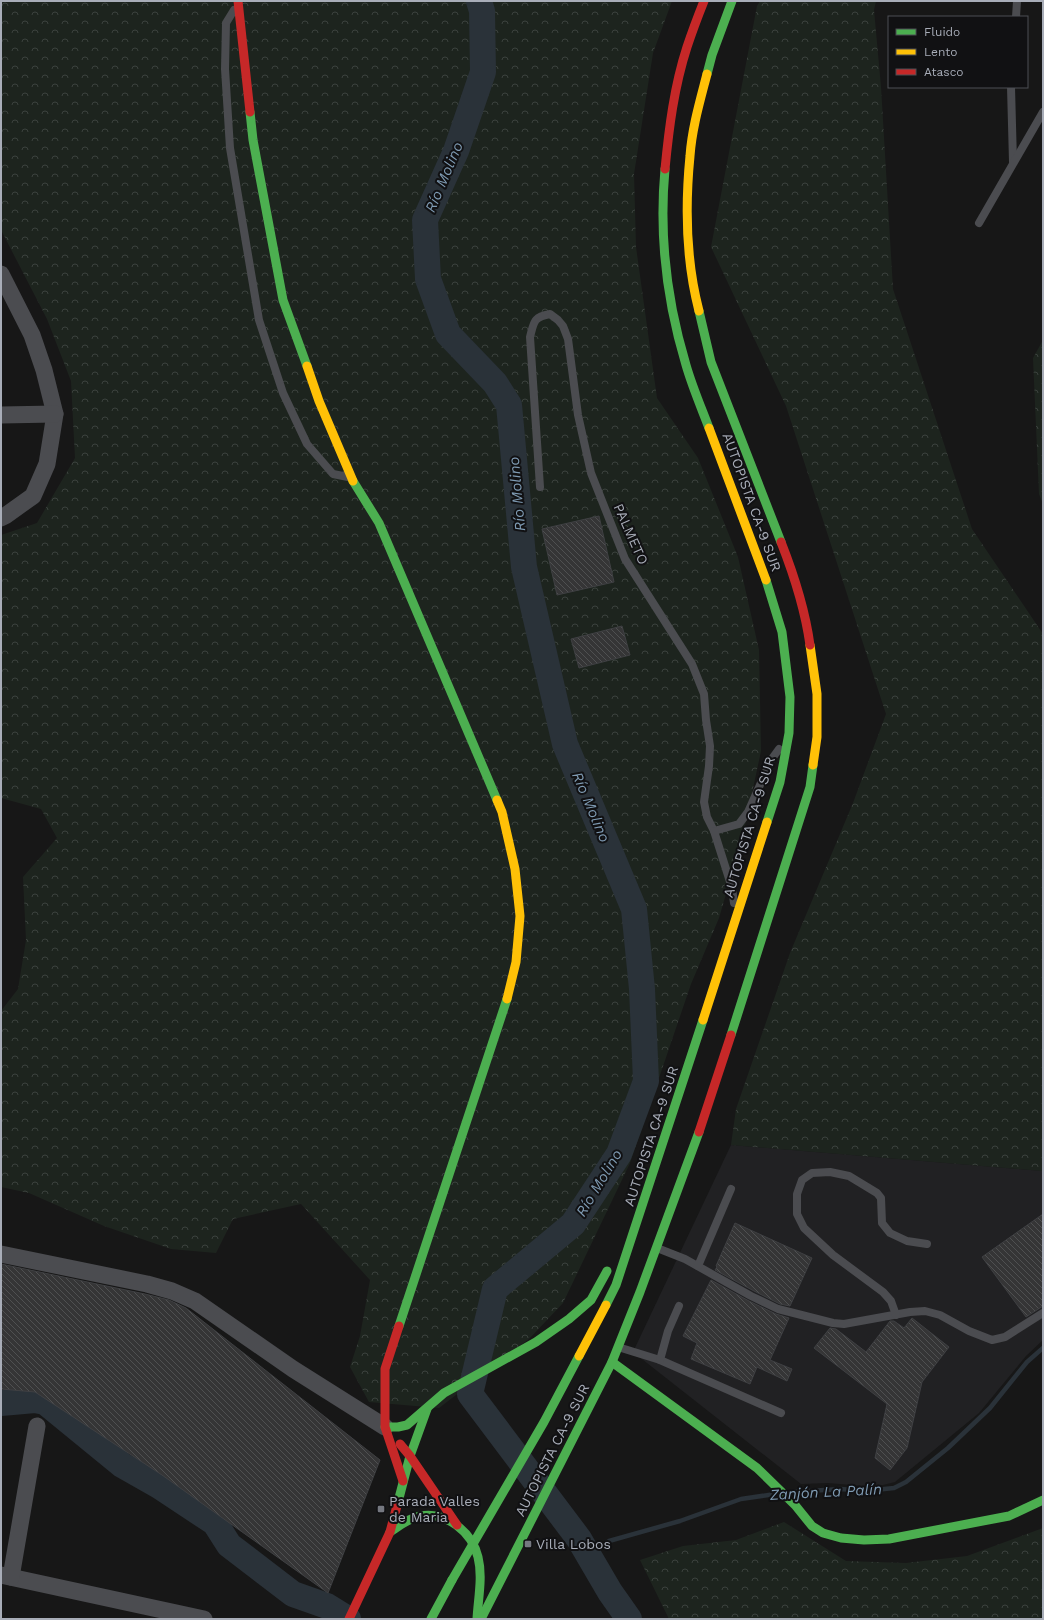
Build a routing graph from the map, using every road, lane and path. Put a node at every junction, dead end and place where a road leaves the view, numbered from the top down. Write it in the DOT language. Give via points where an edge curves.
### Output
graph roads {
  1 [pos="704,1"];
  2 [pos="732,1"];
  3 [pos="1017,1"];
  4 [pos="238,2"];
  5 [pos="1016,16"];
  6 [pos="1011,88"];
  7 [pos="1043,112"];
  8 [pos="1014,163"];
  9 [pos="979,223"];
  10 [pos="1,274"];
  11 [pos="9,303"];
  12 [pos="54,414"];
  13 [pos="1,415"];
  14 [pos="350,477"];
  15 [pos="540,487"];
  16 [pos="1,518"];
  17 [pos="789,733"];
  18 [pos="714,831"];
  19 [pos="736,919"];
  20 [pos="659,1158"];
  21 [pos="730,1189"];
  22 [pos="626,1223"];
  23 [pos="928,1244"];
  24 [pos="656,1248"];
  25 [pos="1,1254"];
  26 [pos="609,1265"];
  27 [pos="698,1266"];
  28 [pos="680,1306"];
  29 [pos="1043,1313"];
  30 [pos="896,1315"];
  31 [pos="618,1347"];
  32 [pos="660,1360"];
  33 [pos="612,1362"];
  34 [pos="427,1409"];
  35 [pos="781,1413"];
  36 [pos="37,1426"];
  37 [pos="385,1427"];
  38 [pos="410,1456"];
  39 [pos="403,1481"];
  40 [pos="1043,1500"];
  41 [pos="457,1525"];
  42 [pos="390,1532"];
  43 [pos="6,1576"];
  44 [pos="204,1619"];
  45 [pos="349,1619"];
  46 [pos="431,1619"];
  47 [pos="477,1619"];
  48 [pos="482,1619"];
  1 -- 17 [label="main road, AUTOPISTA CA-9 SUR" via="686,49 672,107 666,151 663,203 669,294 686,366 759,560 782,632 790,697"];
  2 -- 24 [label="main road, AUTOPISTA CA-9 SUR" via="712,55 697,112 690,154 689,253 694,292 711,362 796,579 808,630 817,694 817,737 810,787 766,927 698,1135"];
  3 -- 5 [label="lane"];
  4 -- 14 [label="main road" via="253,140 283,300 319,401"];
  4 -- 14 [label="lane" via="226,23 225,69 230,148 259,320 283,393 307,444 333,474"];
  6 -- 8 [label="lane"];
  7 -- 8 [label="lane"];
  8 -- 9 [label="lane"];
  10 -- 11 [label="street"];
  11 -- 12 [label="street" via="32,335 44,370"];
  12 -- 13 [label="street"];
  12 -- 16 [label="street" via="47,464 33,496"];
  14 -- 37 [label="main road" via="379,523 502,812 515,869 520,916 516,962 506,1002 385,1369"];
  15 -- 18 [label="lane, PALMETO" via="530,337 534,321 540,316 550,314 563,326 568,339 578,415 591,473 625,559 692,664 704,694 710,746 704,802 707,817"];
  17 -- 18 [label="lane" via="771,760 748,812 738,824"];
  17 -- 19 [label="main road, AUTOPISTA CA-9 SUR" via="780,782"];
  18 -- 19 [label="lane" via="732,888"];
  19 -- 20 [label="main road, AUTOPISTA CA-9 SUR"];
  20 -- 22 [label="main road" via="643,1183"];
  20 -- 46 [label="main road, AUTOPISTA CA-9 SUR, bridge" via="616,1285 544,1422"];
  21 -- 27 [label="lane"];
  23 -- 30 [label="lane" via="907,1241 890,1233 882,1223 881,1198 849,1176 830,1172 812,1173 802,1180 797,1194 797,1214 804,1228 832,1256 883,1292 891,1301"];
  24 -- 27 [label="lane"];
  24 -- 31 [label="main road, AUTOPISTA CA-9 SUR"];
  25 -- 37 [label="street" via="147,1284 195,1301 293,1369"];
  26 -- 34 [label="main road" via="591,1300 569,1318 524,1349 444,1393"];
  27 -- 30 [label="lane" via="778,1309 833,1323 844,1324"];
  28 -- 32 [label="lane" via="668,1331"];
  29 -- 30 [label="lane" via="1005,1337 992,1340 940,1315 925,1311"];
  31 -- 32 [label="lane"];
  31 -- 33 [label="main road, AUTOPISTA CA-9 SUR"];
  32 -- 35 [label="lane"];
  33 -- 40 [label="main road" via="757,1468 795,1504 812,1526 823,1533 841,1538 888,1539 1009,1516"];
  33 -- 48 [label="main road, AUTOPISTA CA-9 SUR"];
  34 -- 37 [label="main road" via="407,1425"];
  34 -- 38 [label="main road"];
  36 -- 43 [label="street"];
  37 -- 38 [label="main road"];
  37 -- 39 [label="main road"];
  38 -- 39 [label="main road"];
  38 -- 41 [label="main road"];
  39 -- 42 [label="main road"];
  41 -- 42 [label="main road" via="433,1516 420,1516 408,1520"];
  41 -- 47 [label="main road" via="470,1538 478,1555"];
  42 -- 45 [label="main road"];
  43 -- 44 [label="street"];
}
